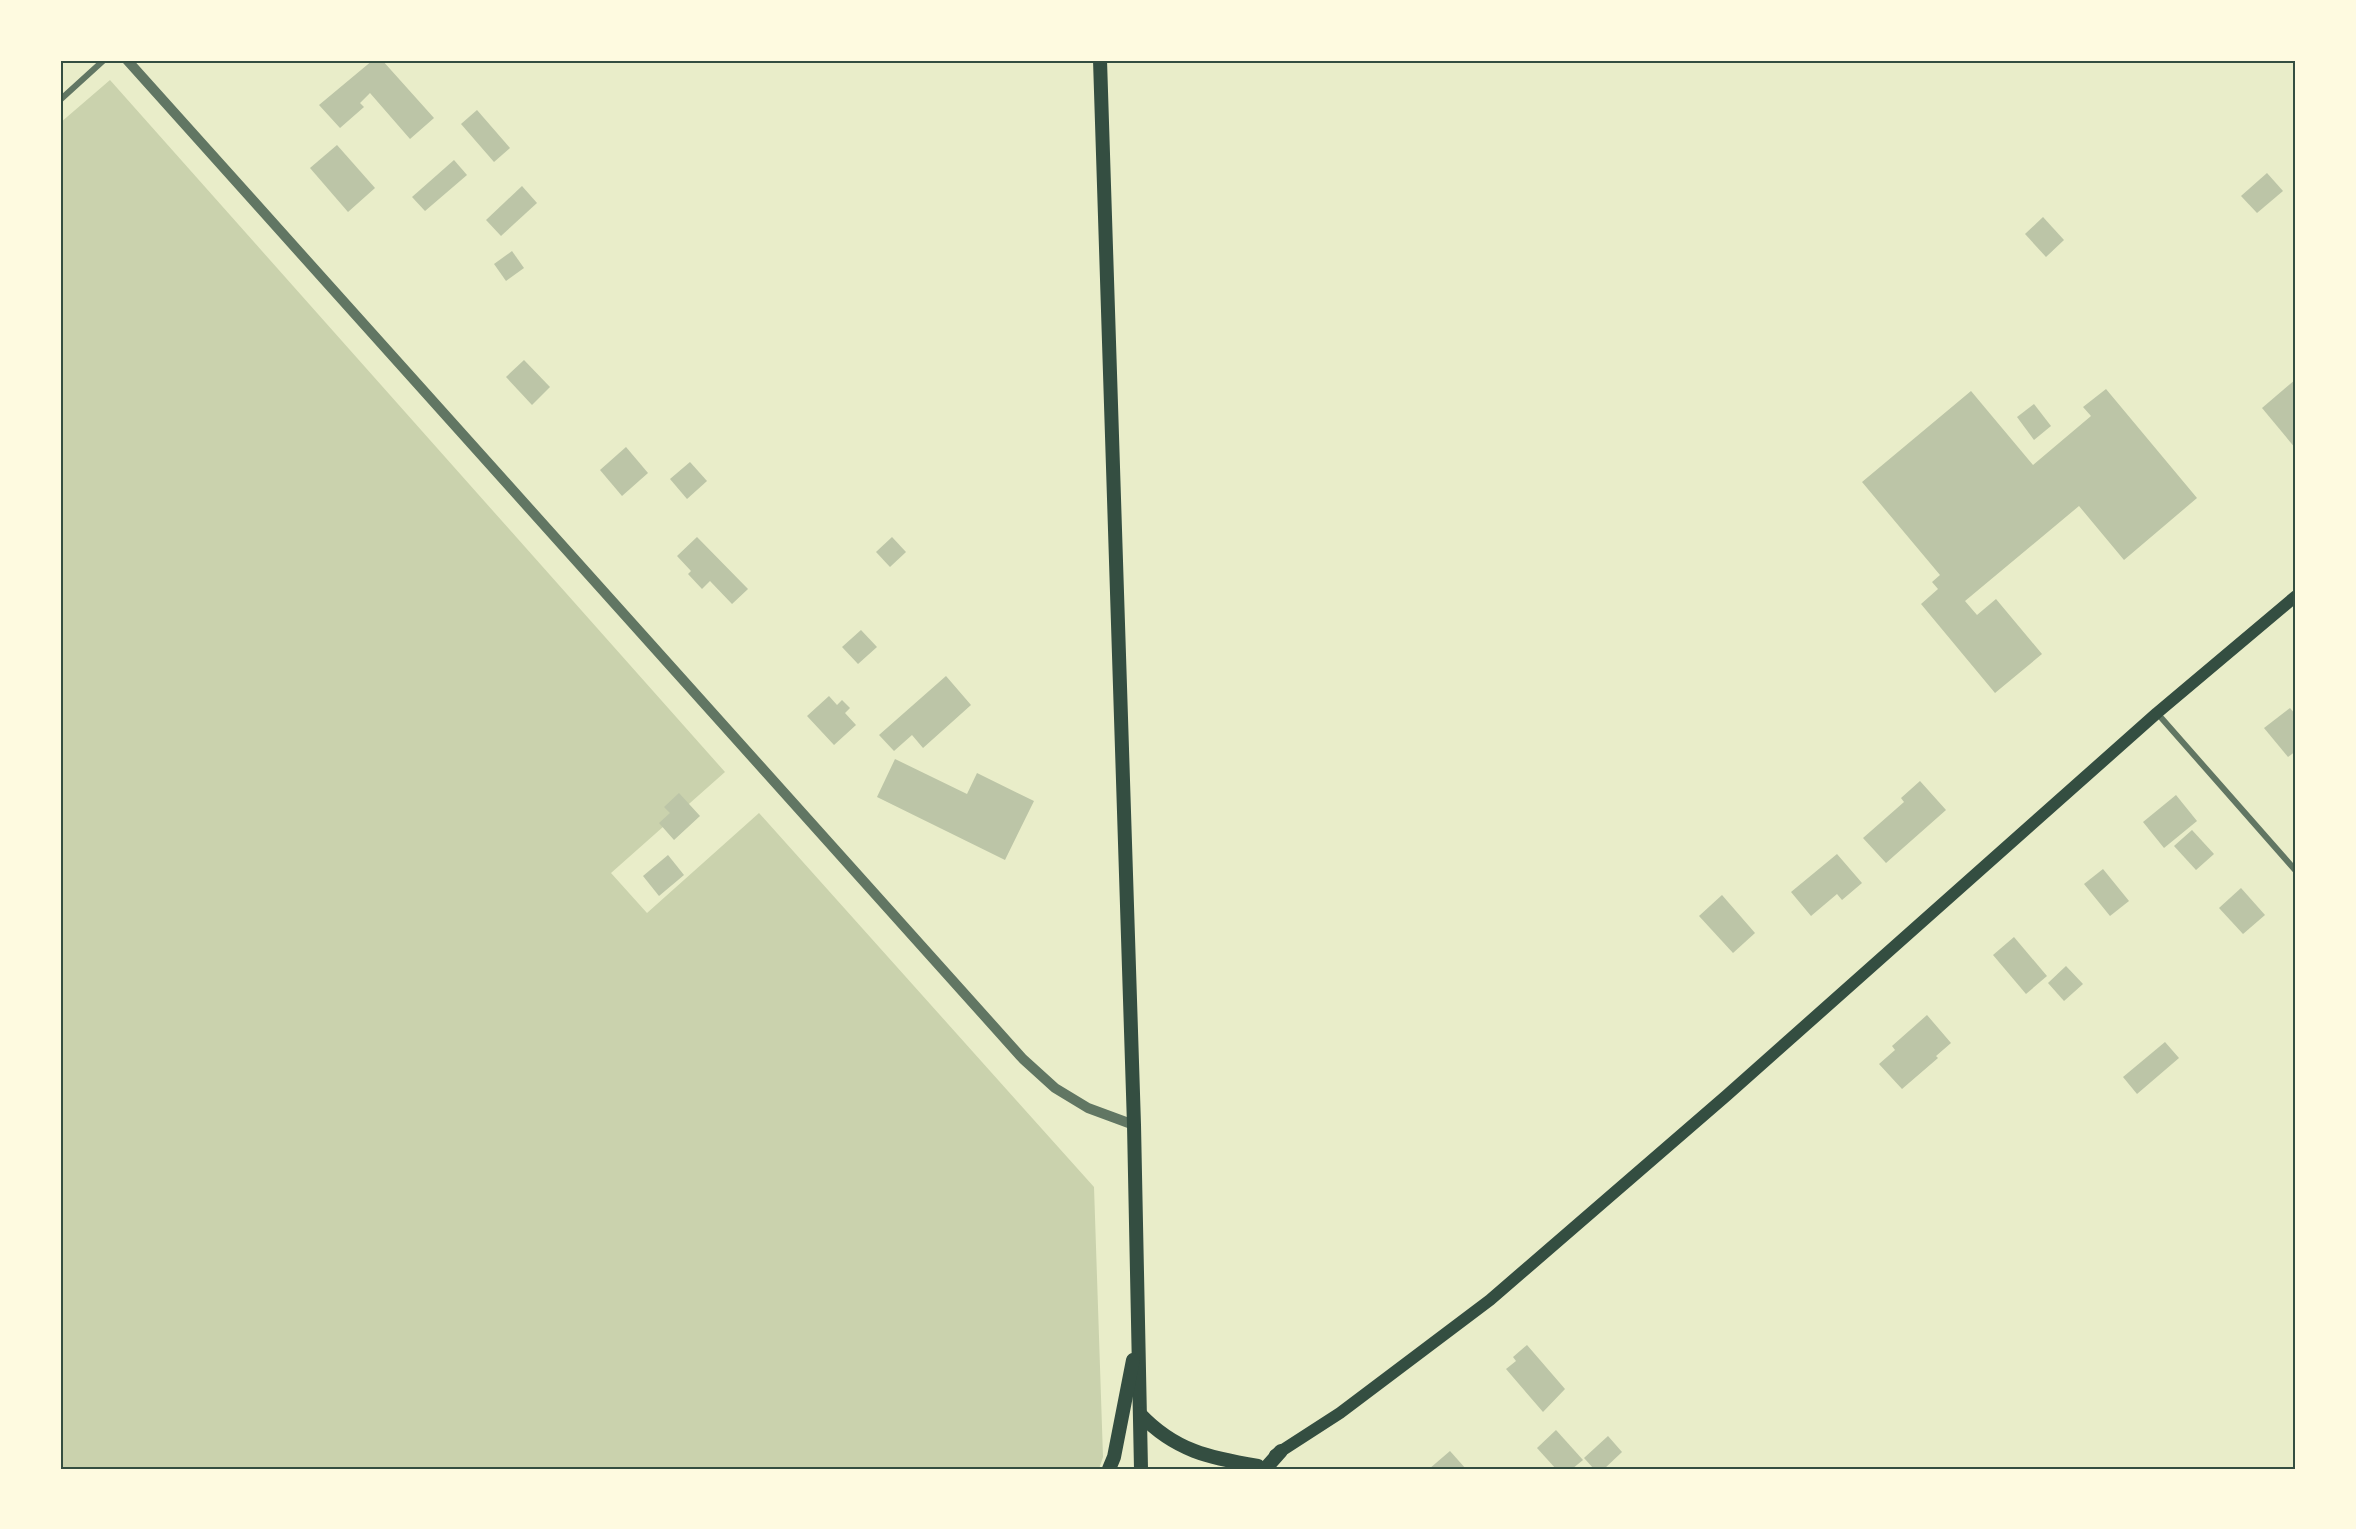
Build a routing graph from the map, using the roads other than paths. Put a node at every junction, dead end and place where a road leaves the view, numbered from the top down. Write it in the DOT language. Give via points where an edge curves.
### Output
graph roads {
  1 [pos="104,60"];
  2 [pos="127,60"];
  3 [pos="1100,60"];
  4 [pos="60,100"];
  5 [pos="2296,596"];
  6 [pos="2157,713"];
  7 [pos="2296,871"];
  8 [pos="1134,1125"];
  9 [pos="1138,1334"];
  10 [pos="1140,1414"];
  11 [pos="1281,1451"];
  12 [pos="1259,1468"];
  13 [pos="1109,1469"];
  14 [pos="1141,1469"];
  1 -- 4 [label="street"];
  2 -- 8 [label="street" via="1023,1059 1055,1088 1088,1108"];
  3 -- 8 [label="main road"];
  5 -- 6 [label="main road"];
  6 -- 7 [label="street"];
  6 -- 11 [label="main road" via="1490,1300 1340,1413"];
  8 -- 9 [label="main road"];
  9 -- 10 [label="main road"];
  9 -- 13 [label="main road"];
  10 -- 12 [label="main road" via="1174,1443 1209,1458"];
  10 -- 14 [label="main road"];
  11 -- 12 [label="main road"];
}
